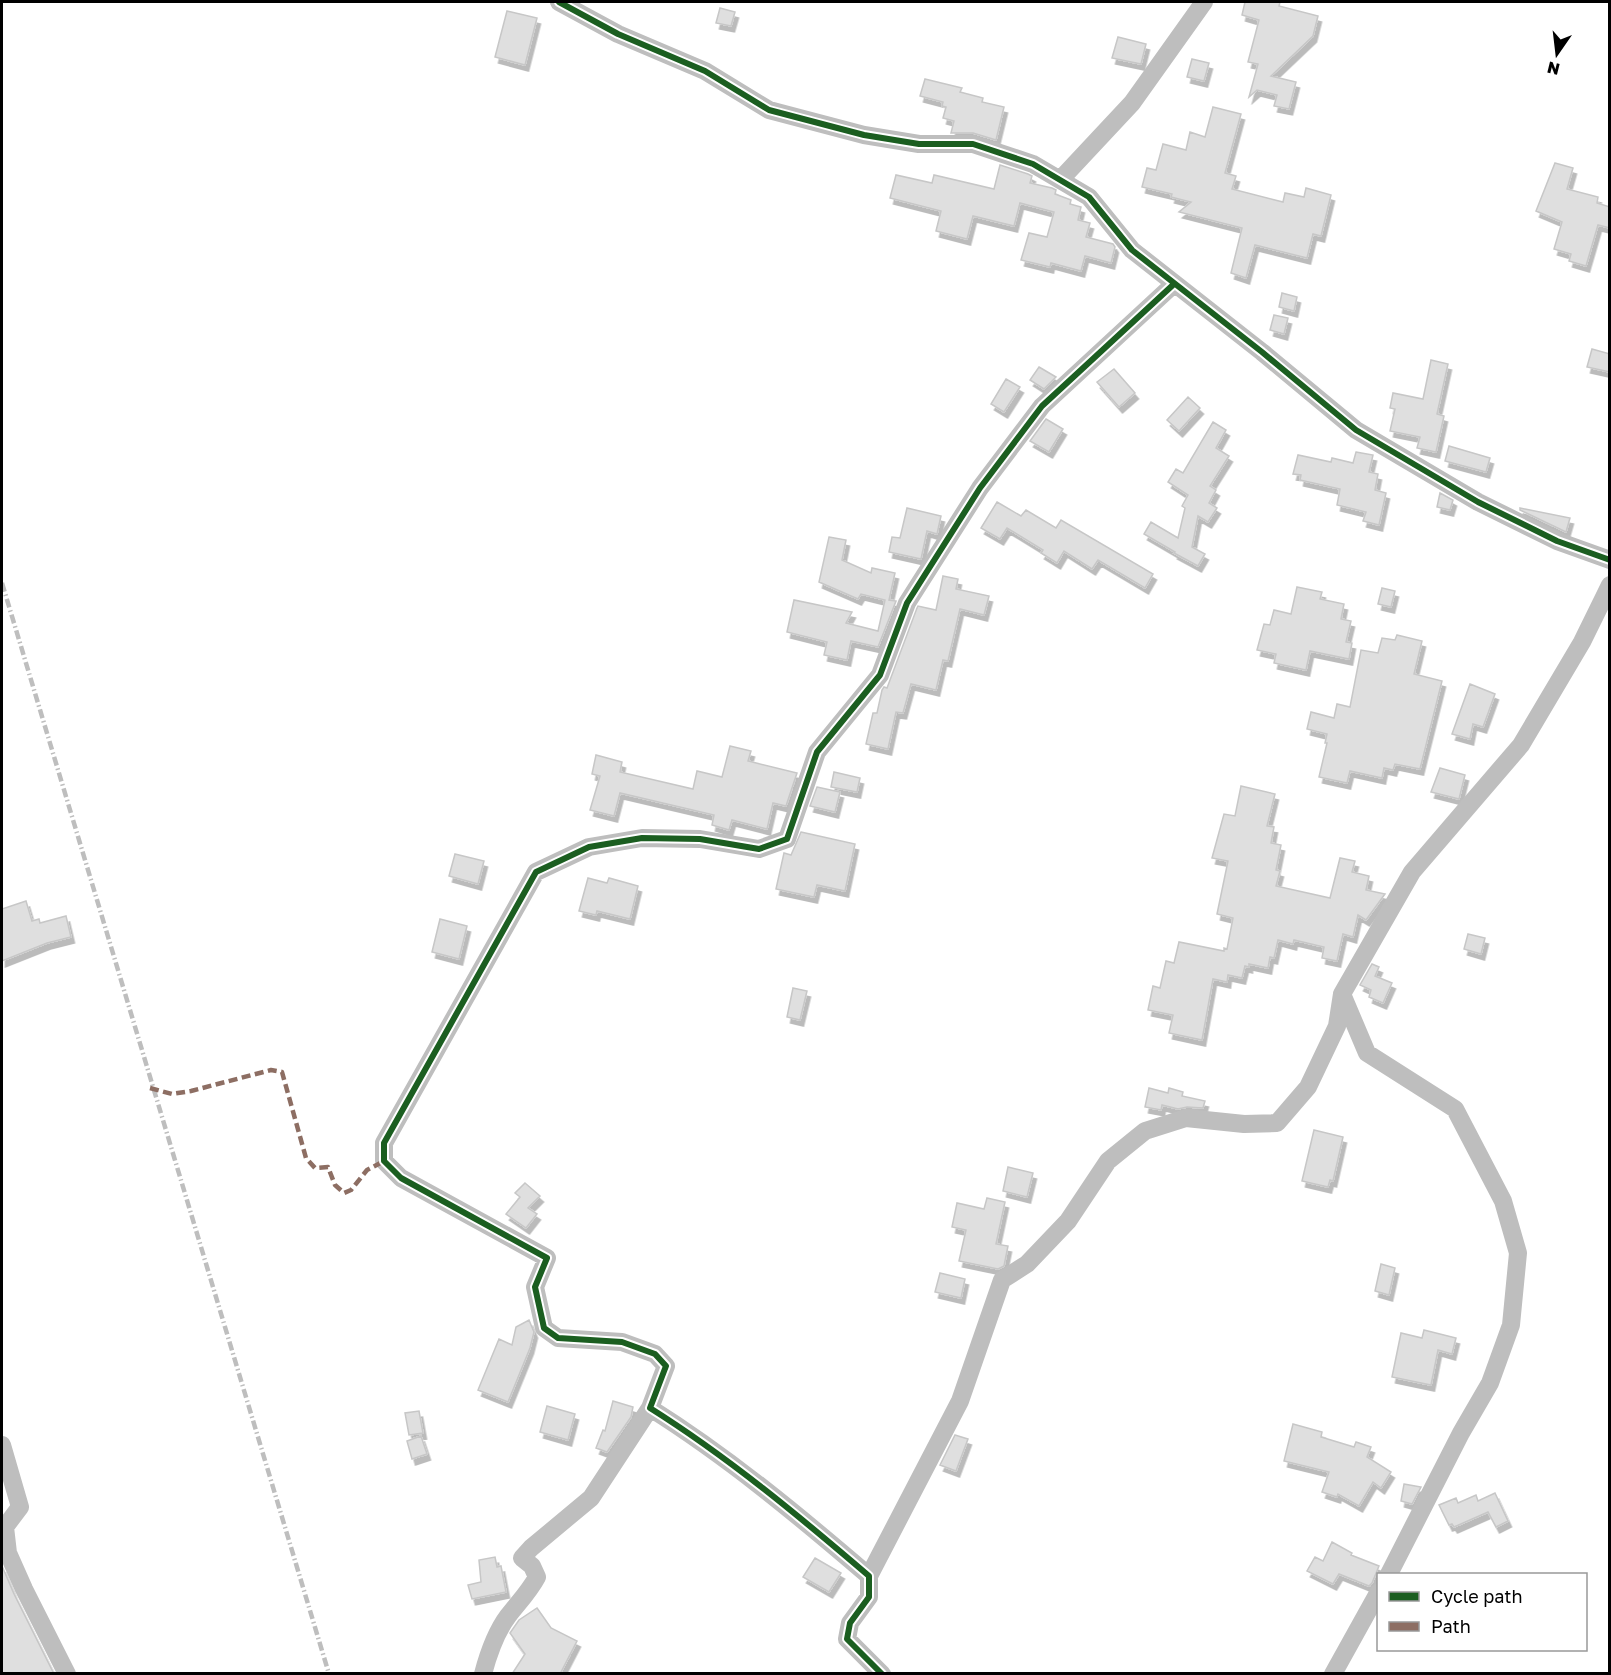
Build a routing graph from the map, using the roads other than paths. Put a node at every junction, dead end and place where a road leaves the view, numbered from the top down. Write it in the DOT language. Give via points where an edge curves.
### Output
graph roads {
  1 [pos="559,2"];
  2 [pos="1204,2"];
  3 [pos="1060,180"];
  4 [pos="1174,284"];
  5 [pos="1610,560"];
  6 [pos="1610,585"];
  7 [pos="1342,994"];
  8 [pos="650,1408"];
  9 [pos="2,1445"];
  10 [pos="1390,1573"];
  11 [pos="868,1576"];
  12 [pos="1377,1595"];
  13 [pos="66,1674"];
  14 [pos="483,1674"];
  15 [pos="882,1674"];
  16 [pos="1333,1674"];
  1 -- 3 [label="street" via="618,34 705,71 769,110 864,135 919,144 974,144 1033,164"];
  2 -- 3 [label="street" via="1132,103"];
  3 -- 4 [label="street" via="1089,197 1132,250"];
  4 -- 5 [label="street" via="1356,430 1478,502 1557,541"];
  4 -- 8 [label="street" via="1042,406 980,488 907,603 880,675 817,752 788,839 759,849 700,839 642,838 589,847 536,872 384,1143 384,1161 401,1178 547,1258 535,1287 544,1328 558,1338 622,1342 655,1354 666,1366"];
  6 -- 7 [label="street" via="1582,642 1521,745 1412,872"];
  7 -- 10 [label="street" via="1367,1053 1455,1109 1503,1201 1518,1253 1511,1325 1490,1383"];
  7 -- 11 [label="street" via="1337,1026 1308,1087 1277,1123 1186,1118 1145,1131 1108,1161 1068,1221 1047,1244 1027,1264 1002,1280 960,1401"];
  8 -- 11 [label="street" via="695,1436"];
  8 -- 14 [label="street" via="591,1498 522,1558 537,1577 507,1618 486,1659"];
  9 -- 13 [label="street" via="20,1507 5,1527 8,1553"];
  11 -- 15 [label="street" via="869,1597 850,1623 847,1639"];
  12 -- 16 [label="street"];
}
